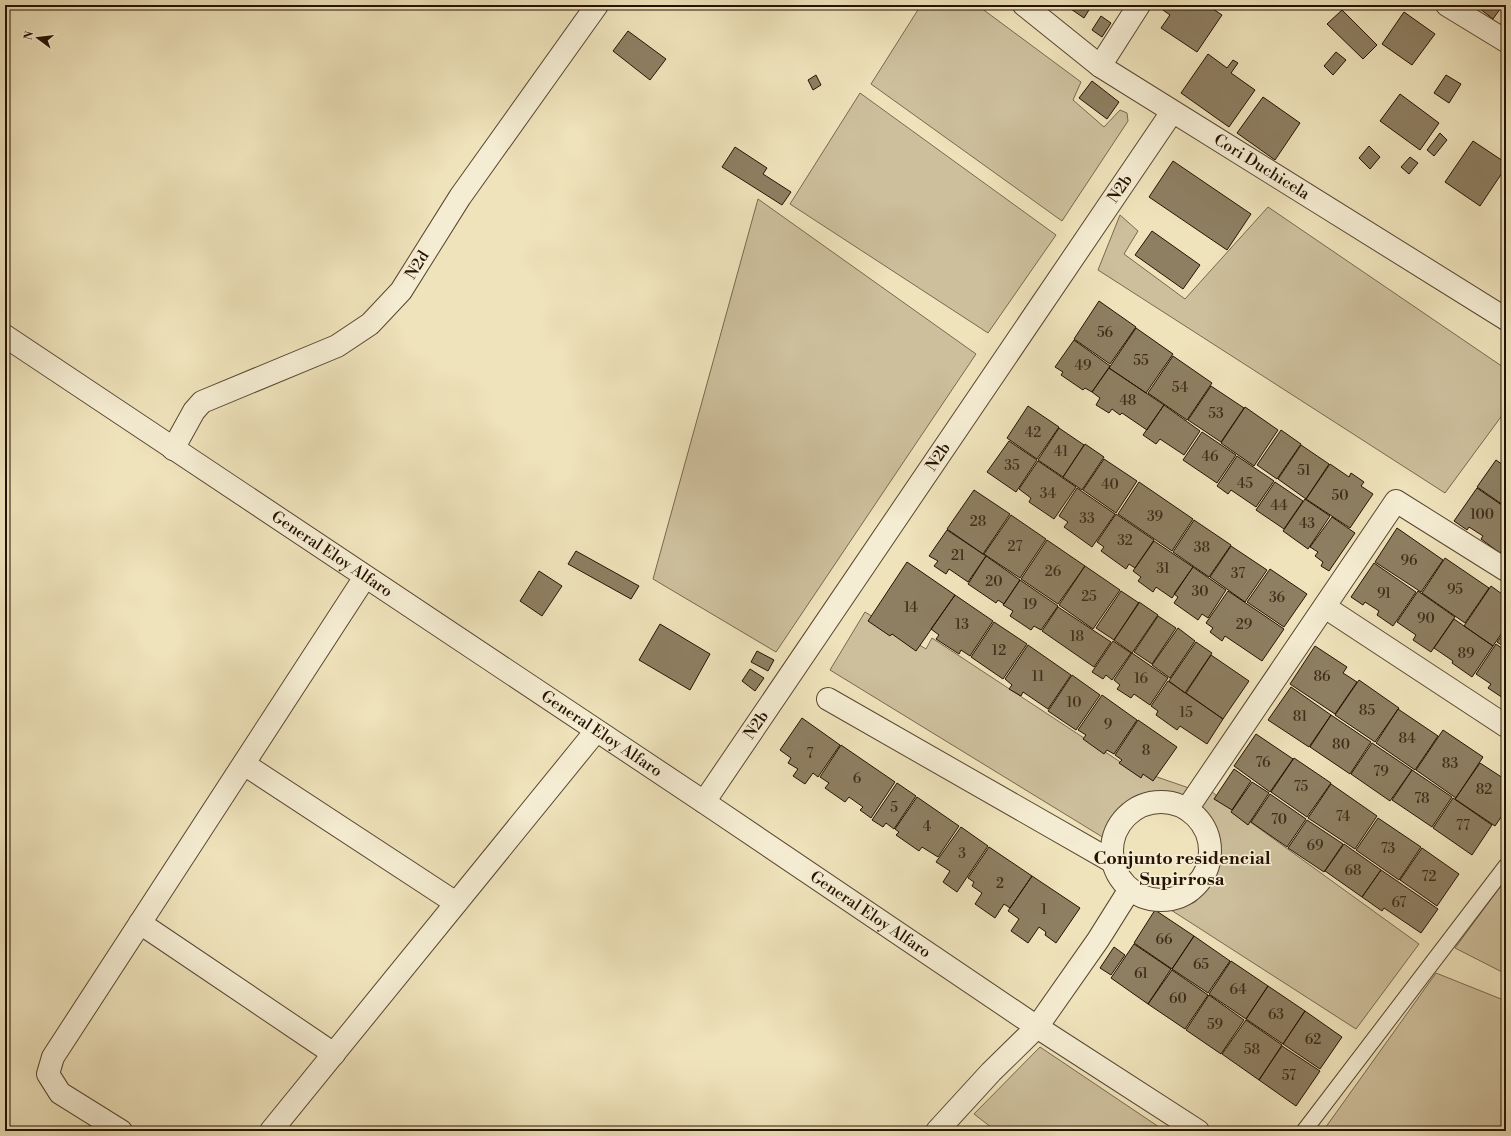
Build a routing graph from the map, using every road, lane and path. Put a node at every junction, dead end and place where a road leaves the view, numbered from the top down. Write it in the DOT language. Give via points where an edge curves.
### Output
graph roads {
  1 [pos="597,5"];
  2 [pos="1024,5"];
  3 [pos="1139,5"];
  4 [pos="1447,5"];
  5 [pos="1506,41"];
  6 [pos="1100,66"];
  7 [pos="1172,112"];
  8 [pos="1501,311"];
  9 [pos="5,336"];
  10 [pos="173,449"];
  11 [pos="1506,570"];
  12 [pos="365,577"];
  13 [pos="1325,607"];
  14 [pos="828,699"];
  15 [pos="1506,726"];
  16 [pos="596,731"];
  17 [pos="244,764"];
  18 [pos="704,802"];
  19 [pos="1187,808"];
  20 [pos="1113,862"];
  21 [pos="1506,866"];
  22 [pos="1130,889"];
  23 [pos="456,903"];
  24 [pos="140,923"];
  25 [pos="1037,1027"];
  26 [pos="334,1054"];
  27 [pos="121,1131"];
  28 [pos="271,1131"];
  29 [pos="937,1131"];
  30 [pos="1198,1131"];
  31 [pos="1304,1131"];
  1 -- 10 [label="street, N2d" via="460,197 401,291 375,319 337,346 202,402 194,411"];
  2 -- 6 [label="street, Cori Duchicela"];
  3 -- 6 [label="street"];
  4 -- 5 [label="street"];
  6 -- 7 [label="street, Cori Duchicela"];
  7 -- 8 [label="street, Cori Duchicela"];
  7 -- 18 [label="street, N2b"];
  9 -- 10 [label="street, General Eloy Alfaro"];
  10 -- 12 [label="street, General Eloy Alfaro"];
  11 -- 13 [label="street" via="1396,501"];
  12 -- 16 [label="street, General Eloy Alfaro"];
  12 -- 17 [label="street"];
  13 -- 15 [label="street"];
  13 -- 19 [label="street"];
  14 -- 20 [label="street"];
  16 -- 18 [label="street, General Eloy Alfaro"];
  16 -- 23 [label="street"];
  17 -- 23 [label="street"];
  17 -- 24 [label="street"];
  18 -- 25 [label="street, General Eloy Alfaro"];
  19 -- 20 [label="street" via="1161,802 1140,807 1127,816 1117,830"];
  19 -- 22 [label="street" via="1199,819 1207,833 1211,849 1209,865 1202,880 1190,891 1176,898 1160,900 1144,898"];
  20 -- 22 [label="street" via="1119,877"];
  21 -- 31 [label="lane"];
  22 -- 25 [label="street"];
  23 -- 26 [label="street"];
  24 -- 26 [label="street"];
  24 -- 27 [label="street" via="53,1057 48,1074 60,1093"];
  25 -- 29 [label="street"];
  25 -- 30 [label="street, General Eloy Alfaro"];
  26 -- 28 [label="street"];
}
